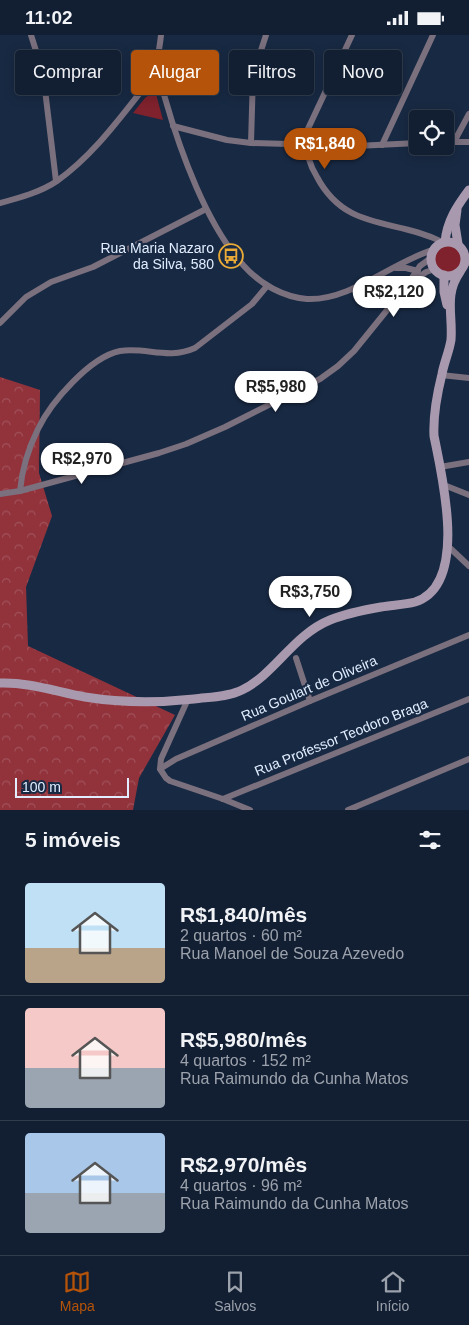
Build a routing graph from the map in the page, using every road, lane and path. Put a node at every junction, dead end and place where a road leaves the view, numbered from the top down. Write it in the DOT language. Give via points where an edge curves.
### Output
graph roads {
  1 [pos="31,35"];
  2 [pos="161,35"];
  3 [pos="266,35"];
  4 [pos="352,35"];
  5 [pos="434,35"];
  6 [pos="160,50"];
  7 [pos="138,95"];
  8 [pos="164,95"];
  9 [pos="469,114"];
  10 [pos="173,126"];
  11 [pos="454,142"];
  12 [pos="469,142"];
  13 [pos="251,143"];
  14 [pos="409,144"];
  15 [pos="305,145"];
  16 [pos="382,145"];
  17 [pos="56,181"];
  18 [pos="469,190"];
  19 [pos="0,203"];
  20 [pos="458,207"];
  21 [pos="206,209"];
  22 [pos="443,242"];
  23 [pos="458,244"];
  24 [pos="432,254"];
  25 [pos="467,263"];
  26 [pos="395,268"];
  27 [pos="416,271"];
  28 [pos="430,271"];
  29 [pos="460,272"];
  30 [pos="444,275"];
  31 [pos="267,286"];
  32 [pos="405,288"];
  33 [pos="449,313"];
  34 [pos="0,323"];
  35 [pos="441,375"];
  36 [pos="469,378"];
  37 [pos="469,462"];
  38 [pos="440,467"];
  39 [pos="444,485"];
  40 [pos="20,491"];
  41 [pos="0,494"];
  42 [pos="469,495"];
  43 [pos="450,548"];
  44 [pos="469,566"];
  45 [pos="469,635"];
  46 [pos="296,658"];
  47 [pos="0,683"];
  48 [pos="188,699"];
  49 [pos="469,699"];
  50 [pos="310,701"];
  51 [pos="469,759"];
  52 [pos="160,769"];
  53 [pos="223,799"];
  54 [pos="250,810"];
  55 [pos="348,810"];
  1 -- 17 [label="street" via="42,73"];
  2 -- 6 [label="street"];
  3 -- 13 [label="street" via="253,75"];
  4 -- 15 [label="street" via="309,124"];
  5 -- 16 [label="street"];
  7 -- 17 [label="street" via="102,140"];
  8 -- 10 [label="street"];
  9 -- 11 [label="street"];
  10 -- 13 [label="street"];
  10 -- 21 [label="street"];
  11 -- 12 [label="street"];
  13 -- 15 [label="street"];
  14 -- 16 [label="street"];
  15 -- 16 [label="street"];
  15 -- 22 [label="street" via="322,187 346,211 362,219"];
  17 -- 19 [label="street" via="25,197"];
  18 -- 20 [label="main road"];
  20 -- 22 [label="main road"];
  20 -- 23 [label="main road" via="455,225"];
  21 -- 31 [label="street" via="243,266"];
  21 -- 34 [label="street" via="93,267 50,282 26,297"];
  22 -- 23 [label="main road"];
  22 -- 24 [label="main road"];
  23 -- 25 [label="main road" via="465,252"];
  24 -- 26 [label="street" via="410,258"];
  24 -- 27 [label="street"];
  24 -- 28 [label="main road"];
  25 -- 29 [label="main road"];
  26 -- 27 [label="street" via="406,267"];
  26 -- 31 [label="street" via="354,288 320,298 291,296"];
  27 -- 28 [label="street"];
  27 -- 32 [label="street"];
  28 -- 30 [label="main road"];
  28 -- 32 [label="street"];
  29 -- 30 [label="main road"];
  29 -- 33 [label="main road" via="454,281"];
  30 -- 33 [label="main road"];
  31 -- 40 [label="street" via="252,304 185,352 128,350 107,355 75,379 38,427 23,467"];
  32 -- 40 [label="street" via="354,351 338,366 305,387 186,444"];
  33 -- 35 [label="main road" via="450,340"];
  35 -- 36 [label="street"];
  35 -- 38 [label="main road" via="434,422"];
  37 -- 38 [label="street"];
  38 -- 39 [label="main road"];
  39 -- 42 [label="street"];
  39 -- 43 [label="main road"];
  40 -- 41 [label="street"];
  43 -- 44 [label="street"];
  43 -- 48 [label="main road" via="443,574 427,597 415,602 348,613 328,621 291,646 256,682 225,695"];
  45 -- 50 [label="street, Rua Goulart de Oliveira"];
  46 -- 50 [label="street"];
  47 -- 48 [label="main road" via="16,682 127,702"];
  48 -- 52 [label="street" via="161,759"];
  49 -- 53 [label="street, Rua Professor Teodoro Braga"];
  50 -- 52 [label="street, Rua Goulart de Oliveira" via="176,759"];
  51 -- 55 [label="street"];
  52 -- 53 [label="street" via="170,781"];
  53 -- 54 [label="street"];
}
